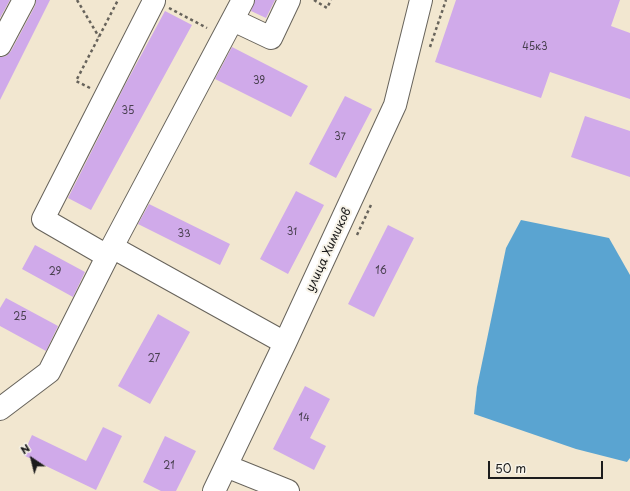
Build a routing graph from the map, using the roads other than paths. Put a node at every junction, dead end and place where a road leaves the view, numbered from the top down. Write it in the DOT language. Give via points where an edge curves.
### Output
graph roads {
  1 [pos="24,0"];
  2 [pos="243,0"];
  3 [pos="289,0"];
  4 [pos="421,0"];
  5 [pos="154,1"];
  6 [pos="228,28"];
  7 [pos="0,45"];
  8 [pos="109,252"];
  9 [pos="286,343"];
  10 [pos="0,409"];
  11 [pos="226,466"];
  12 [pos="214,491"];
  13 [pos="288,491"];
  1 -- 7 [label="street"];
  2 -- 6 [label="street"];
  3 -- 6 [label="street" via="271,38"];
  4 -- 9 [label="street, улица Химиков" via="395,105"];
  5 -- 8 [label="street" via="43,219"];
  6 -- 8 [label="street"];
  8 -- 9 [label="street"];
  8 -- 10 [label="street" via="49,372"];
  9 -- 11 [label="street, улица Химиков"];
  11 -- 12 [label="street, улица Химиков"];
  11 -- 13 [label="street"];
}
